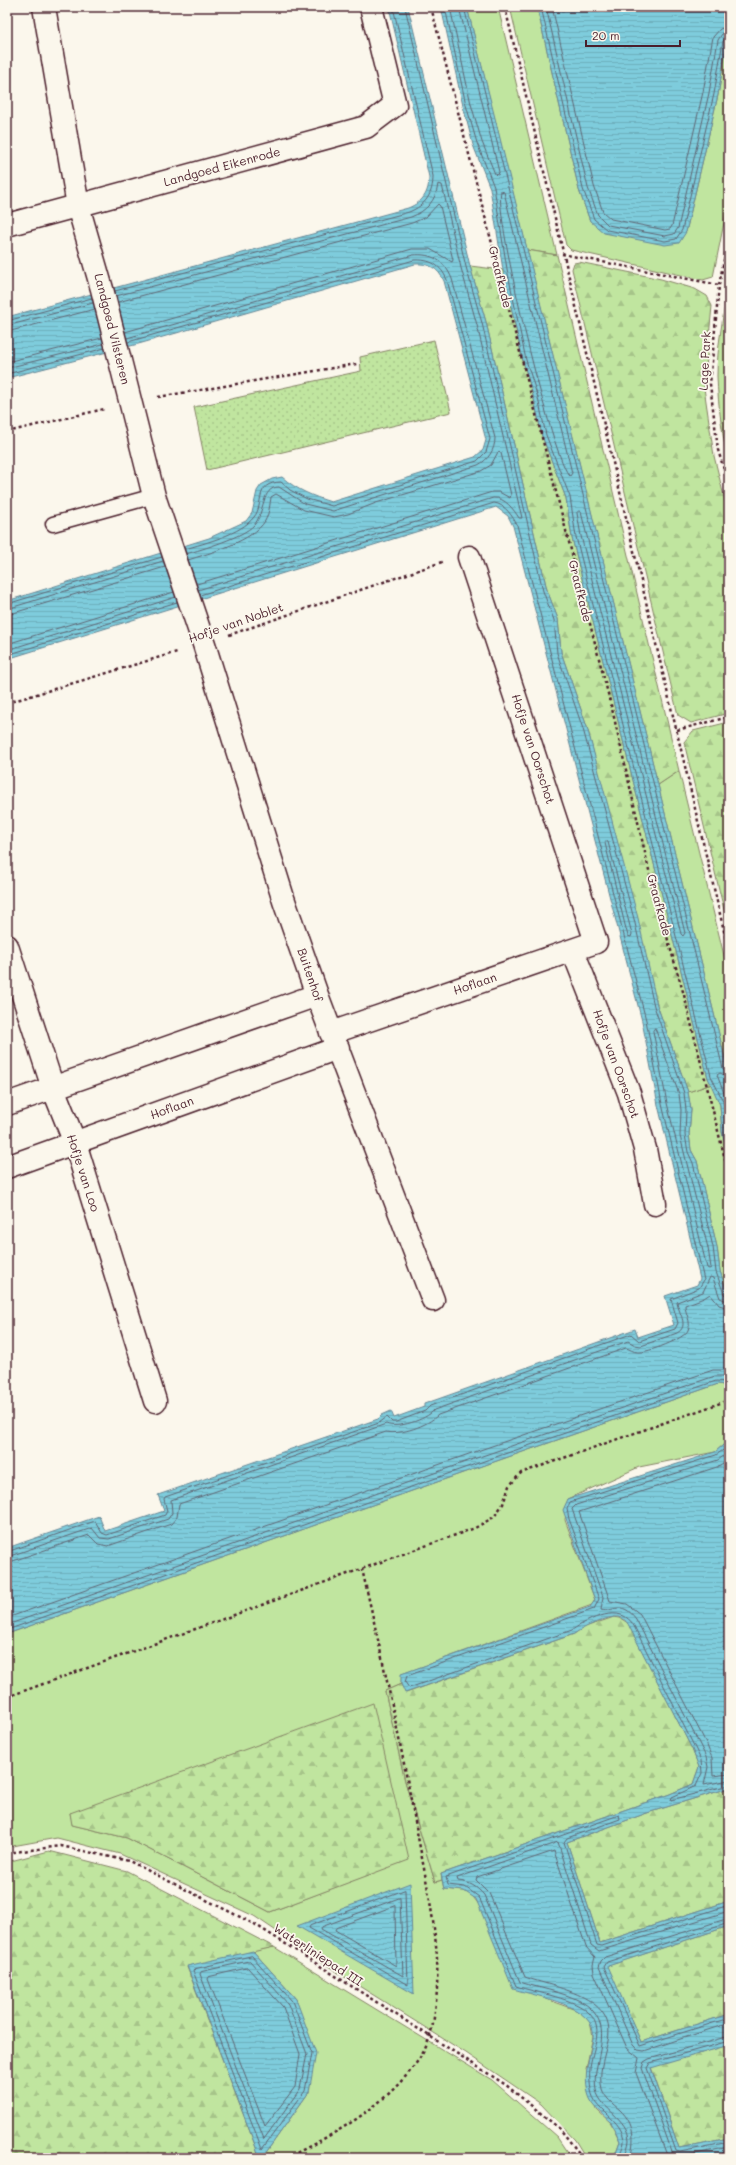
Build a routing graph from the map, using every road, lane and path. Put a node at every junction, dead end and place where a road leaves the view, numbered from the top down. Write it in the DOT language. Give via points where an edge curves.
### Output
graph roads {
  1 [pos="44,7"];
  2 [pos="371,7"];
  3 [pos="431,7"];
  4 [pos="505,7"];
  5 [pos="78,206"];
  6 [pos="7,225"];
  7 [pos="729,235"];
  8 [pos="562,254"];
  9 [pos="719,285"];
  10 [pos="356,364"];
  11 [pos="130,402"];
  12 [pos="7,432"];
  13 [pos="729,486"];
  14 [pos="154,496"];
  15 [pos="53,524"];
  16 [pos="469,557"];
  17 [pos="204,644"];
  18 [pos="7,703"];
  19 [pos="729,717"];
  20 [pos="677,730"];
  21 [pos="596,942"];
  22 [pos="7,946"];
  23 [pos="573,951"];
  24 [pos="729,952"];
  25 [pos="317,995"];
  26 [pos="334,1040"];
  27 [pos="54,1088"];
  28 [pos="7,1104"];
  29 [pos="74,1143"];
  30 [pos="7,1167"];
  31 [pos="729,1175"];
  32 [pos="656,1204"];
  33 [pos="433,1300"];
  34 [pos="155,1401"];
  35 [pos="727,1401"];
  36 [pos="362,1569"];
  37 [pos="7,1697"];
  38 [pos="7,1853"];
  39 [pos="430,2037"];
  40 [pos="286,2158"];
  41 [pos="583,2158"];
  1 -- 5 [label="street, Landgoed Vilsteren"];
  2 -- 5 [label="street, Landgoed Eikenrode" via="395,105 366,128"];
  3 -- 31 [label="path, Graafkade" via="613,713 654,892 684,995"];
  4 -- 8 [label="path"];
  5 -- 6 [label="street, Landgoed Eikenrode"];
  5 -- 11 [label="street, Landgoed Vilsteren" via="102,288"];
  7 -- 9 [label="path, Lage Park"];
  8 -- 9 [label="path"];
  8 -- 20 [label="path"];
  9 -- 13 [label="path, Lage Park" via="710,384 718,450"];
  10 -- 11 [label="path"];
  11 -- 12 [label="path"];
  11 -- 14 [label="street, Landgoed Vilsteren"];
  14 -- 15 [label="lane"];
  14 -- 17 [label="street, Landgoed Vilsteren"];
  16 -- 17 [label="path, Hofje van Noblet" via="433,564"];
  16 -- 21 [label="street, Hofje van Oorschot"];
  17 -- 18 [label="path, Hofje van Noblet"];
  17 -- 25 [label="street, Buitenhof" via="284,901"];
  19 -- 20 [label="path"];
  20 -- 24 [label="path"];
  21 -- 23 [label="street, Hoflaan"];
  22 -- 27 [label="street, Hofje van Loo"];
  23 -- 26 [label="street, Hoflaan"];
  23 -- 32 [label="street, Hofje van Oorschot" via="629,1093 645,1149"];
  25 -- 26 [label="street, Buitenhof"];
  25 -- 27 [label="street"];
  26 -- 29 [label="street, Hoflaan"];
  26 -- 33 [label="street, Buitenhof"];
  27 -- 28 [label="street"];
  27 -- 29 [label="street, Hofje van Loo"];
  29 -- 30 [label="street, Hoflaan"];
  29 -- 34 [label="street, Hofje van Loo"];
  35 -- 36 [label="path" via="521,1473 509,1486 503,1504 494,1517 475,1528"];
  36 -- 37 [label="path"];
  36 -- 39 [label="path" via="403,1752 436,1946 436,2009"];
  38 -- 39 [label="path, Waterliniepad III" via="61,1846 129,1861 256,1925"];
  39 -- 40 [label="path" via="421,2056 372,2108 329,2138"];
  39 -- 41 [label="path, Waterliniepad III" via="506,2085 539,2110 560,2129"];
}
